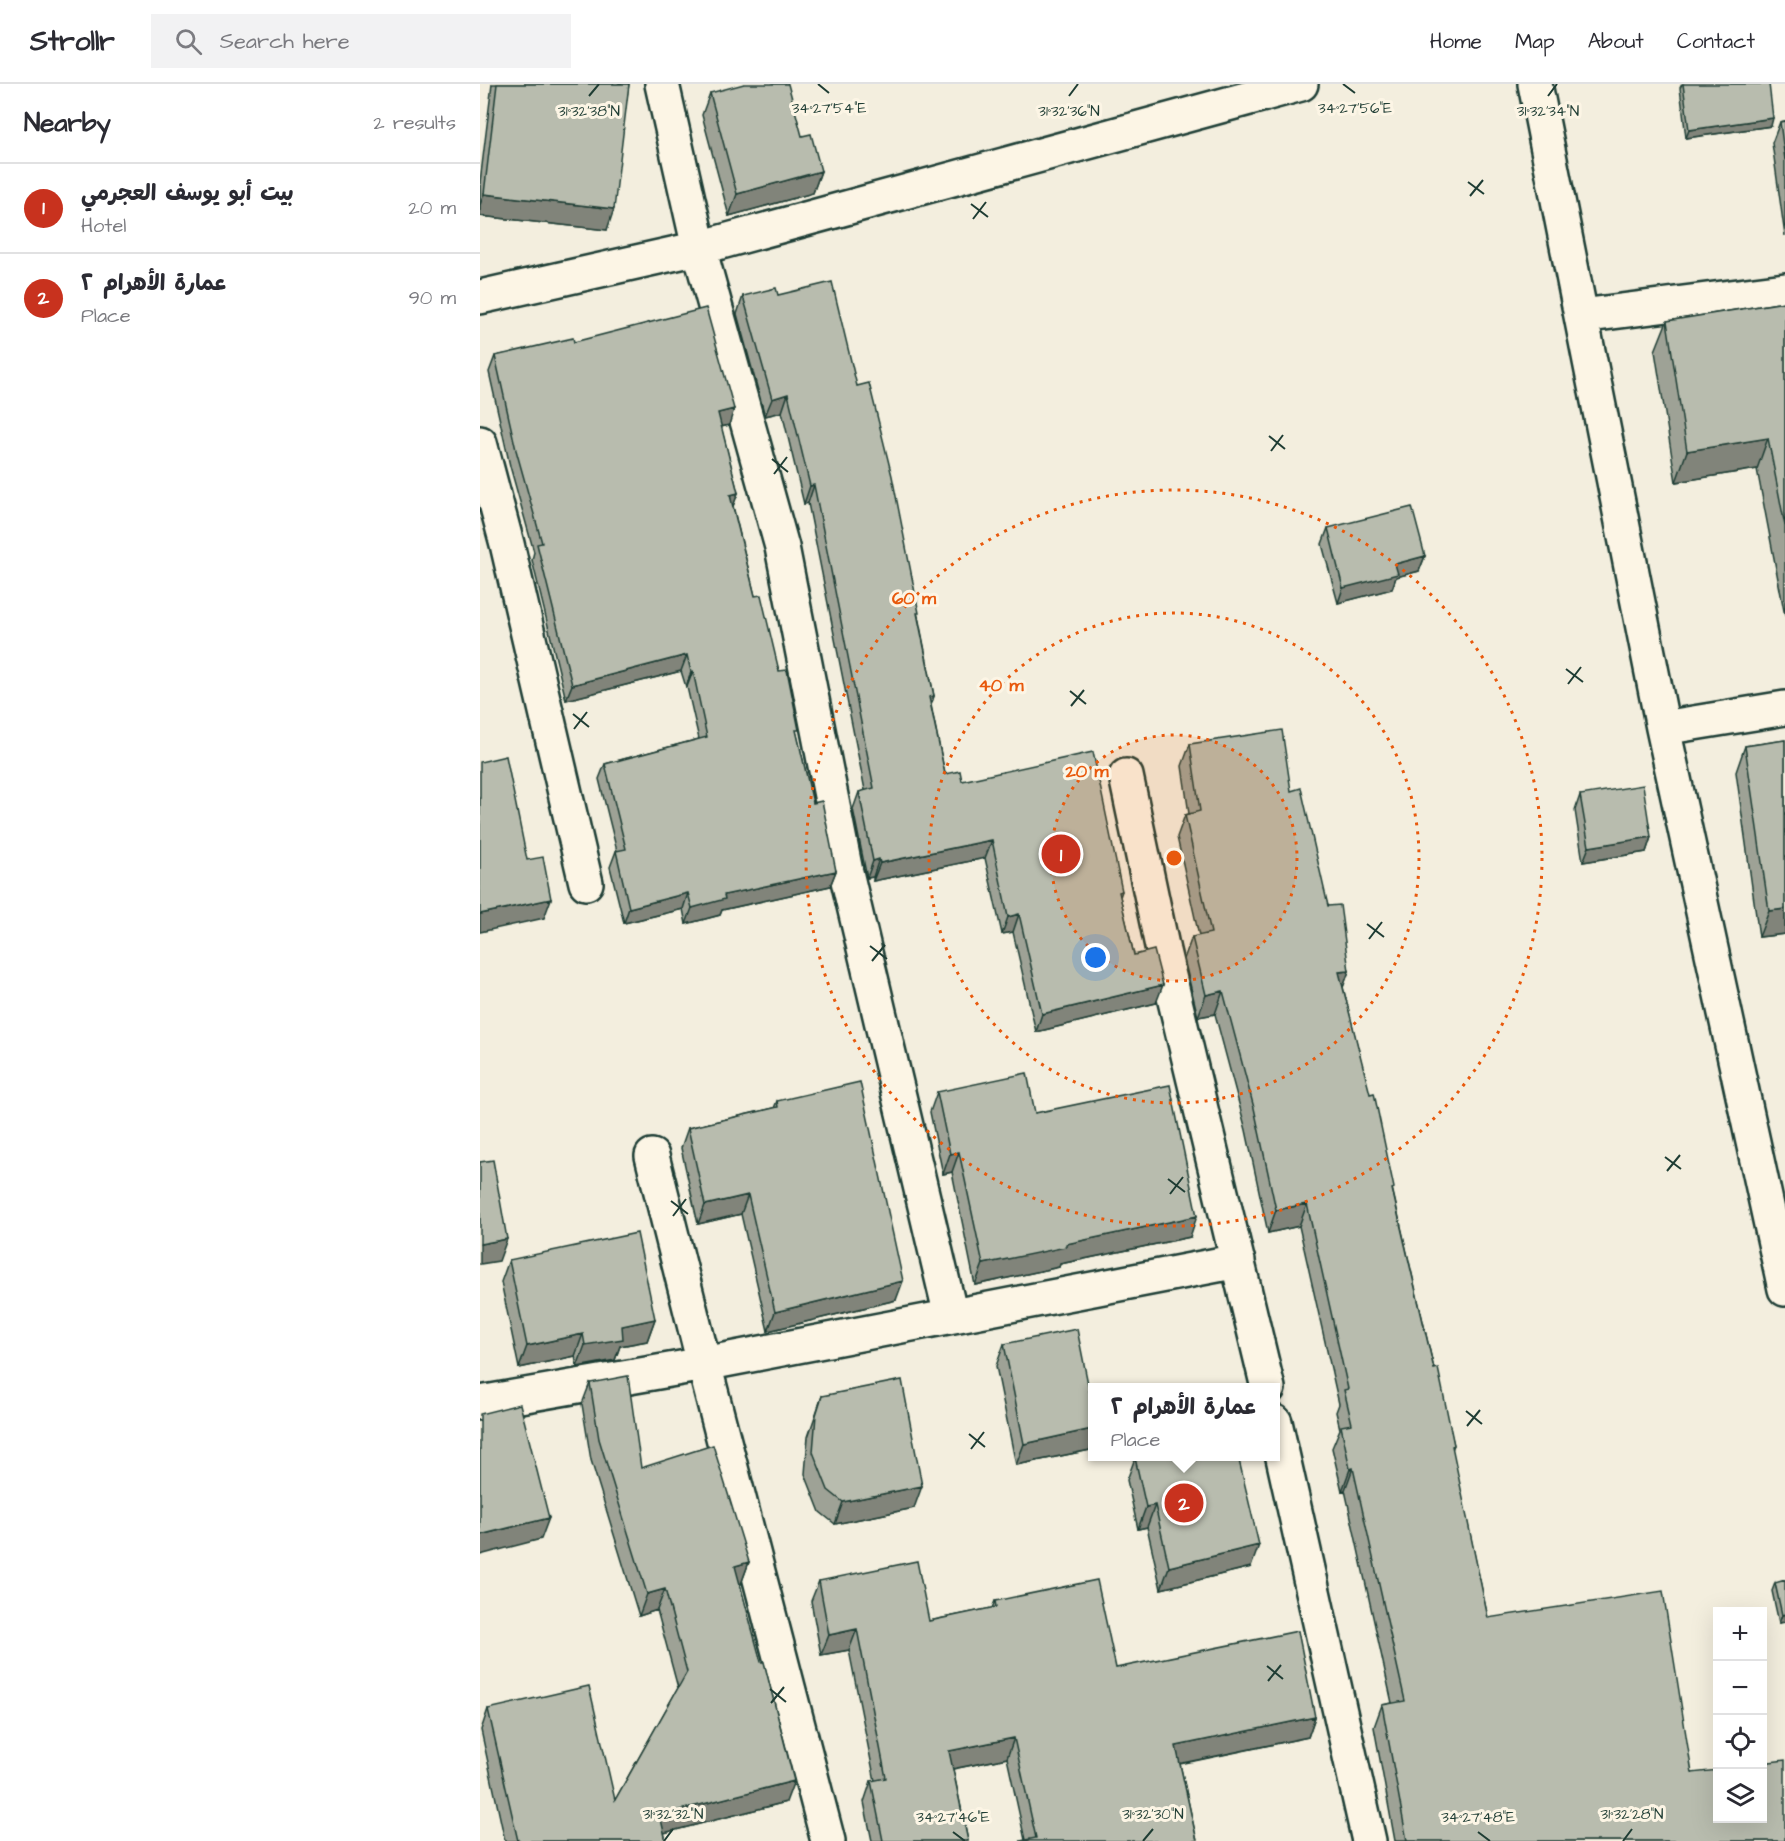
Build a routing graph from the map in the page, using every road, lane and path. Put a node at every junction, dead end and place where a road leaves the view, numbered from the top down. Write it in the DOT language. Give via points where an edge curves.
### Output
graph roads {
  1 [pos="662,84"];
  2 [pos="1301,84"];
  3 [pos="1535,84"];
  4 [pos="699,248"];
  5 [pos="1785,290"];
  6 [pos="480,297"];
  7 [pos="1581,316"];
  8 [pos="480,443"];
  9 [pos="1785,708"];
  10 [pos="1663,728"];
  11 [pos="1126,776"];
  12 [pos="586,883"];
  13 [pos="652,1156"];
  14 [pos="1238,1261"];
  15 [pos="1785,1289"];
  16 [pos="951,1316"];
  17 [pos="704,1364"];
  18 [pos="1267,1383"];
  19 [pos="480,1403"];
  20 [pos="1280,1444"];
  21 [pos="828,1841"];
  22 [pos="1369,1841"];
  1 -- 4 [label="street"];
  2 -- 4 [label="street"];
  3 -- 7 [label="street"];
  4 -- 6 [label="street"];
  4 -- 16 [label="street" via="782,548 846,872"];
  5 -- 7 [label="street"];
  7 -- 10 [label="street"];
  8 -- 12 [label="street"];
  9 -- 10 [label="street"];
  10 -- 15 [label="street"];
  11 -- 14 [label="street" via="1163,951"];
  13 -- 17 [label="street"];
  14 -- 16 [label="street"];
  14 -- 18 [label="street"];
  16 -- 17 [label="street"];
  17 -- 19 [label="street"];
  17 -- 21 [label="street"];
  20 -- 22 [label="street"];
}
